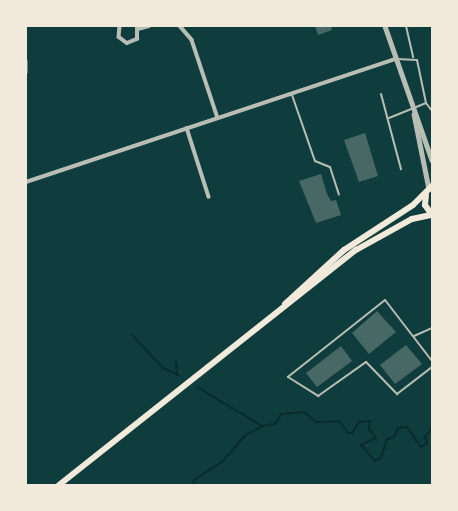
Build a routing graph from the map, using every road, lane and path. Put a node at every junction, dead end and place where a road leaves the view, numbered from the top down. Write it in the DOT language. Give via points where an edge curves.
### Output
graph roads {
  1 [pos="120,26"];
  2 [pos="149,26"];
  3 [pos="180,26"];
  4 [pos="385,26"];
  5 [pos="406,26"];
  6 [pos="138,28"];
  7 [pos="413,57"];
  8 [pos="396,59"];
  9 [pos="26,61"];
  10 [pos="26,72"];
  11 [pos="291,94"];
  12 [pos="381,94"];
  13 [pos="426,103"];
  14 [pos="412,108"];
  15 [pos="432,111"];
  16 [pos="414,114"];
  17 [pos="218,118"];
  18 [pos="389,118"];
  19 [pos="187,128"];
  20 [pos="432,160"];
  21 [pos="402,169"];
  22 [pos="26,182"];
  23 [pos="431,188"];
  24 [pos="426,194"];
  25 [pos="339,196"];
  26 [pos="210,197"];
  27 [pos="431,215"];
  28 [pos="285,304"];
  29 [pos="432,328"];
  30 [pos="414,336"];
  31 [pos="432,361"];
  32 [pos="432,367"];
  33 [pos="59,485"];
  1 -- 6 [label="street" via="119,37 127,43 137,39"];
  2 -- 6 [label="street"];
  3 -- 17 [label="street" via="192,40"];
  4 -- 8 [label="street"];
  5 -- 7 [label="lane"];
  7 -- 8 [label="lane"];
  7 -- 13 [label="lane" via="417,60"];
  8 -- 11 [label="street"];
  8 -- 14 [label="street"];
  9 -- 10 [label="street"];
  11 -- 17 [label="street"];
  11 -- 25 [label="lane" via="315,161 330,167"];
  12 -- 18 [label="lane"];
  13 -- 14 [label="lane"];
  13 -- 15 [label="lane"];
  14 -- 16 [label="street"];
  14 -- 18 [label="lane"];
  16 -- 20 [label="street"];
  16 -- 23 [label="street"];
  17 -- 19 [label="street"];
  18 -- 21 [label="lane" via="387,122"];
  19 -- 22 [label="street"];
  19 -- 26 [label="street"];
  23 -- 24 [label="highway"];
  24 -- 27 [label="highway" via="425,205"];
  24 -- 28 [label="highway" via="344,250"];
  27 -- 28 [label="highway" via="412,219 370,241"];
  28 -- 33 [label="highway"];
  29 -- 30 [label="lane"];
  30 -- 31 [label="lane"];
  30 -- 32 [label="lane" via="385,300 288,377 318,396 366,362 397,394"];
}
